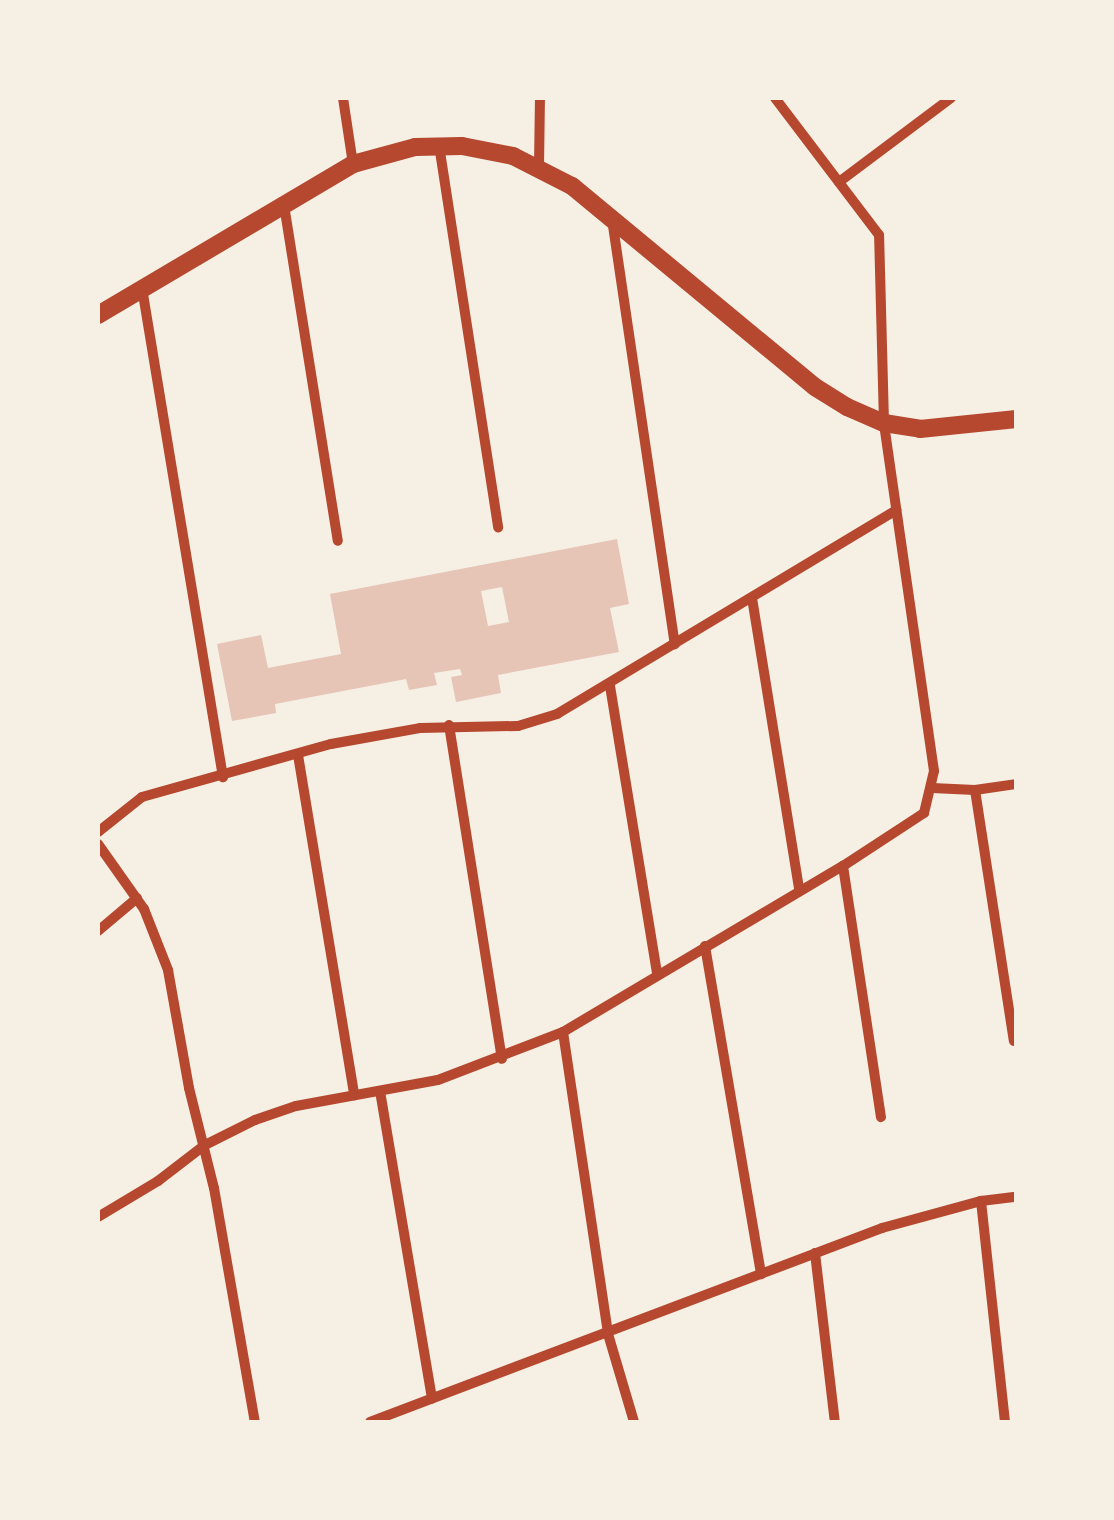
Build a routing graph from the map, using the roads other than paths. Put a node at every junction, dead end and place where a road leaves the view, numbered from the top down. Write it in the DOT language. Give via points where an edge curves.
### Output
graph roads {
  1 [pos="343,98"];
  2 [pos="540,98"];
  3 [pos="774,98"];
  4 [pos="950,98"];
  5 [pos="439,145"];
  6 [pos="353,164"];
  7 [pos="539,166"];
  8 [pos="840,182"];
  9 [pos="284,204"];
  10 [pos="611,214"];
  11 [pos="142,288"];
  12 [pos="98,315"];
  13 [pos="1016,418"];
  14 [pos="884,423"];
  15 [pos="896,510"];
  16 [pos="498,528"];
  17 [pos="338,541"];
  18 [pos="752,598"];
  19 [pos="675,644"];
  20 [pos="610,686"];
  21 [pos="448,725"];
  22 [pos="298,755"];
  23 [pos="223,777"];
  24 [pos="1016,784"];
  25 [pos="932,788"];
  26 [pos="975,790"];
  27 [pos="98,832"];
  28 [pos="98,844"];
  29 [pos="843,866"];
  30 [pos="799,889"];
  31 [pos="137,898"];
  32 [pos="98,931"];
  33 [pos="705,946"];
  34 [pos="657,973"];
  35 [pos="563,1032"];
  36 [pos="1014,1041"];
  37 [pos="502,1059"];
  38 [pos="380,1091"];
  39 [pos="354,1095"];
  40 [pos="881,1117"];
  41 [pos="205,1145"];
  42 [pos="1016,1197"];
  43 [pos="981,1201"];
  44 [pos="98,1217"];
  45 [pos="815,1254"];
  46 [pos="761,1274"];
  47 [pos="608,1334"];
  48 [pos="1016,1382"];
  49 [pos="1002,1383"];
  50 [pos="432,1399"];
  51 [pos="255,1422"];
  52 [pos="370,1422"];
  53 [pos="634,1422"];
  54 [pos="835,1422"];
  55 [pos="1006,1422"];
  1 -- 6 [label="street"];
  2 -- 7 [label="street"];
  3 -- 8 [label="street"];
  4 -- 8 [label="street"];
  5 -- 6 [label="main road"];
  5 -- 7 [label="main road" via="485,149"];
  5 -- 16 [label="street"];
  6 -- 9 [label="main road"];
  7 -- 10 [label="main road"];
  8 -- 14 [label="street" via="879,236"];
  9 -- 11 [label="main road"];
  9 -- 17 [label="street"];
  10 -- 14 [label="main road" via="815,387"];
  10 -- 19 [label="street"];
  11 -- 12 [label="main road"];
  11 -- 23 [label="street"];
  13 -- 14 [label="main road" via="920,430"];
  14 -- 15 [label="street"];
  15 -- 18 [label="street"];
  15 -- 25 [label="street"];
  18 -- 19 [label="street"];
  18 -- 30 [label="street"];
  19 -- 20 [label="street"];
  20 -- 21 [label="street" via="538,721 497,728"];
  20 -- 34 [label="street"];
  21 -- 22 [label="street"];
  21 -- 37 [label="street"];
  22 -- 23 [label="street"];
  22 -- 39 [label="street"];
  23 -- 27 [label="street" via="142,797"];
  24 -- 26 [label="street"];
  25 -- 26 [label="street"];
  25 -- 29 [label="street" via="924,812"];
  26 -- 36 [label="street"];
  28 -- 31 [label="street"];
  29 -- 30 [label="street"];
  29 -- 40 [label="street"];
  30 -- 33 [label="street"];
  31 -- 32 [label="street"];
  31 -- 41 [label="street" via="168,970"];
  33 -- 34 [label="street"];
  33 -- 46 [label="street"];
  34 -- 35 [label="street"];
  35 -- 37 [label="street"];
  35 -- 47 [label="street"];
  37 -- 38 [label="street"];
  38 -- 39 [label="street"];
  38 -- 50 [label="street"];
  39 -- 41 [label="street" via="275,1112"];
  41 -- 44 [label="street"];
  41 -- 51 [label="street"];
  42 -- 43 [label="street"];
  43 -- 45 [label="street"];
  43 -- 49 [label="street"];
  45 -- 46 [label="street"];
  45 -- 54 [label="street"];
  46 -- 47 [label="street"];
  47 -- 50 [label="street"];
  47 -- 53 [label="street"];
  48 -- 49 [label="street"];
  49 -- 55 [label="street"];
  50 -- 52 [label="street"];
}
